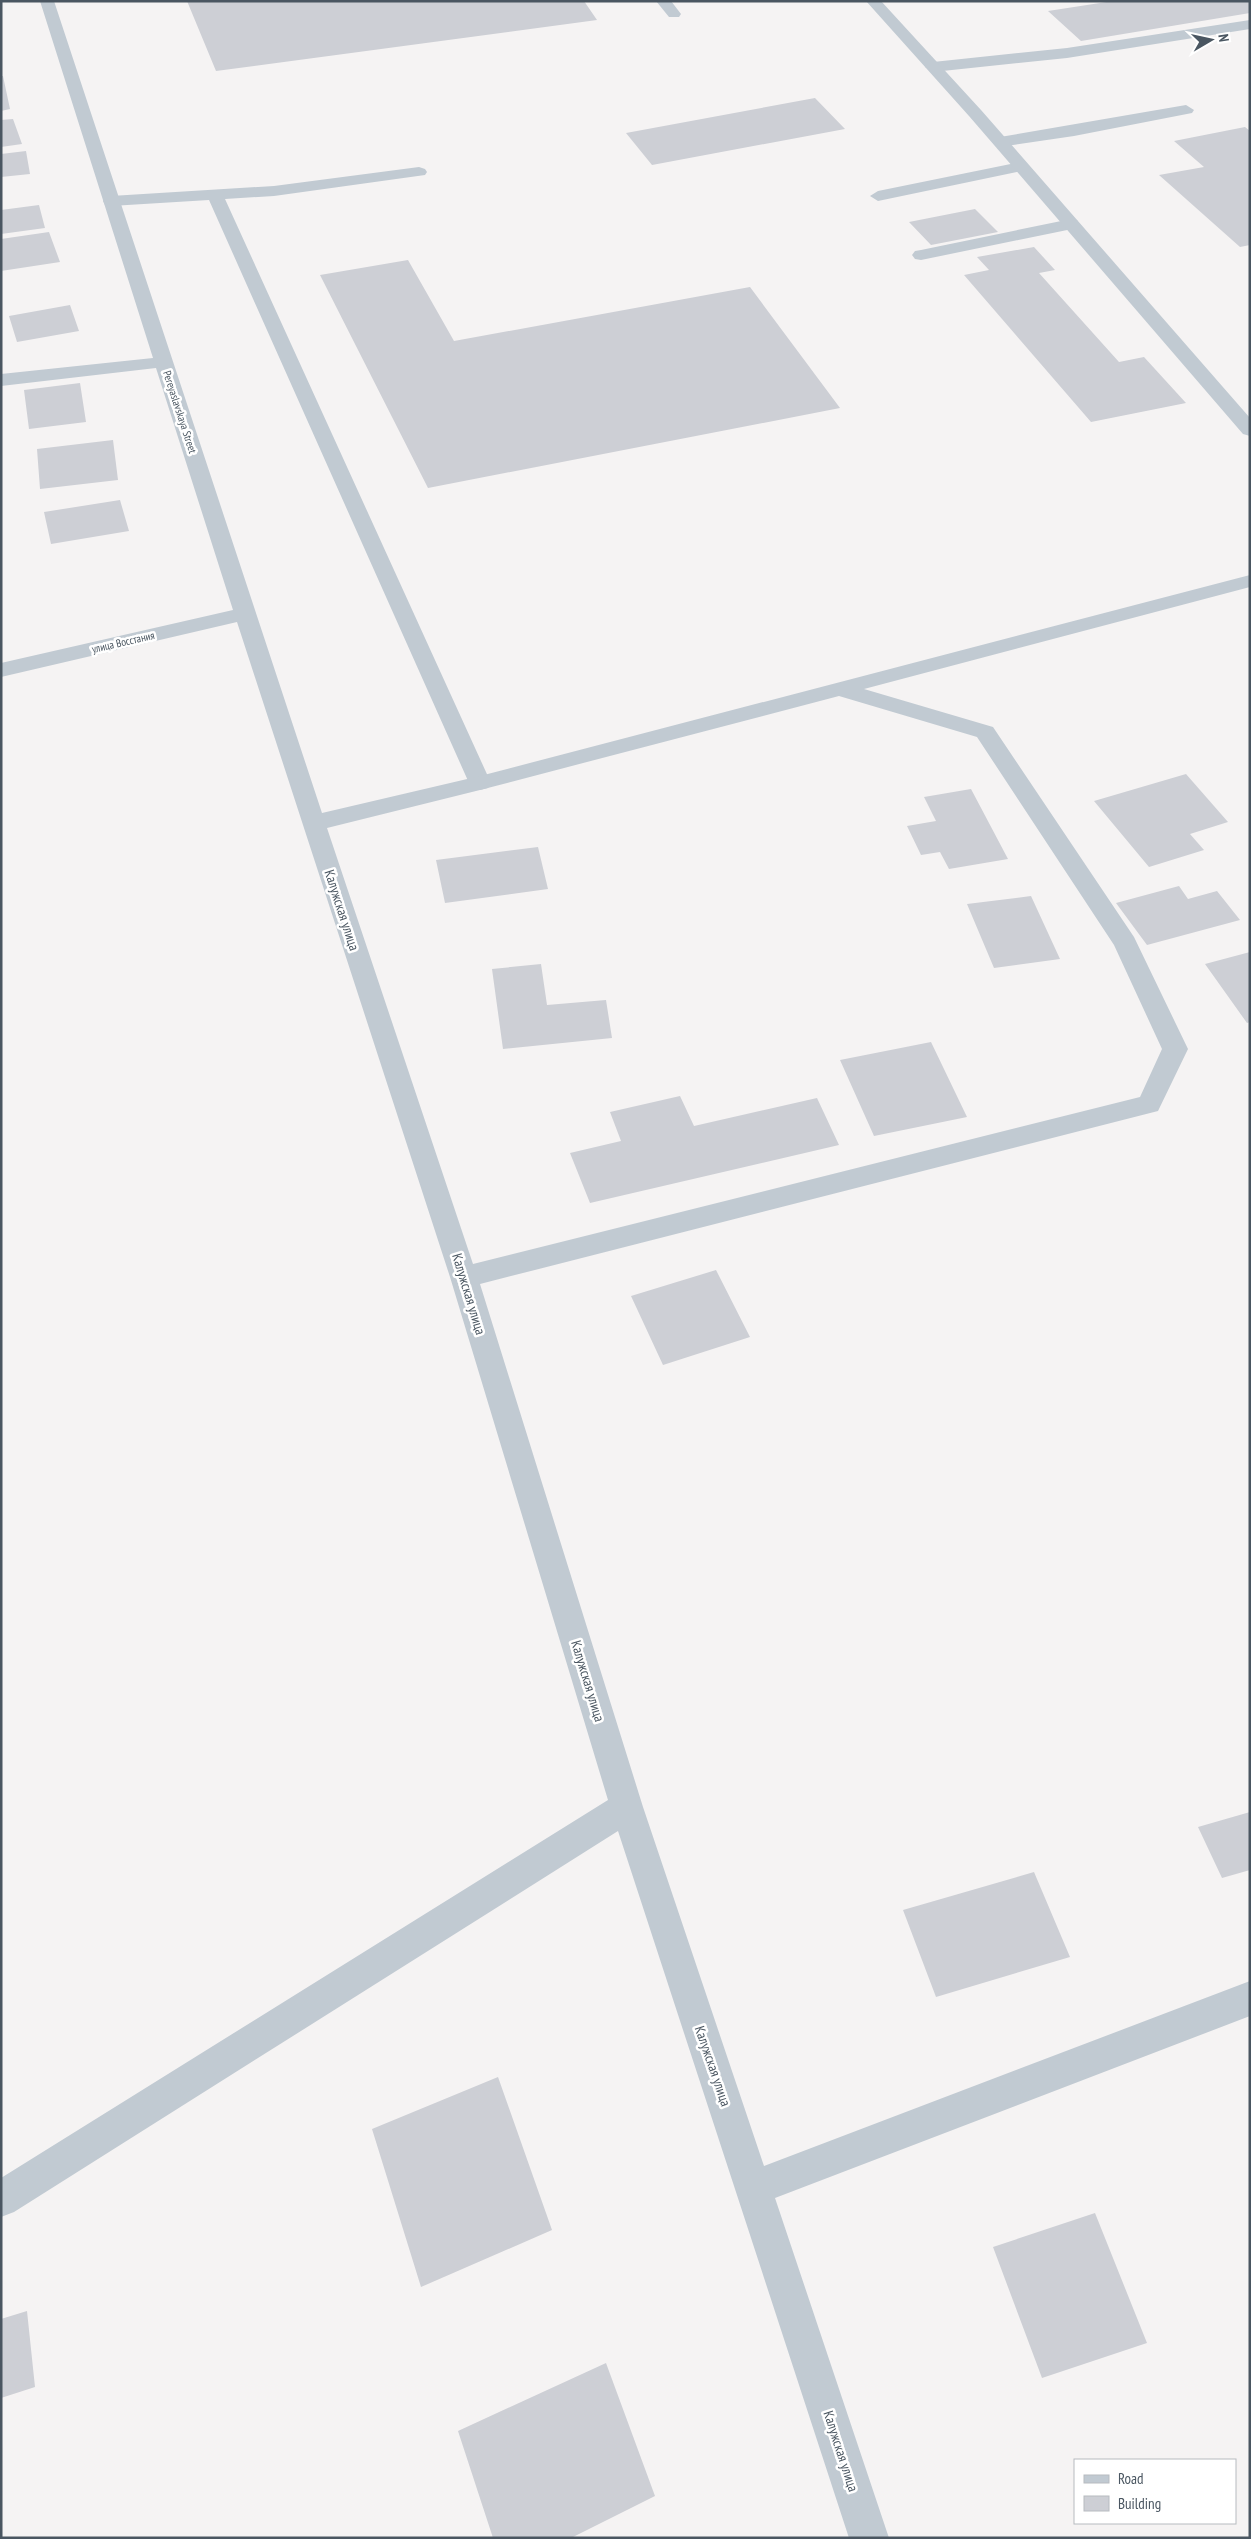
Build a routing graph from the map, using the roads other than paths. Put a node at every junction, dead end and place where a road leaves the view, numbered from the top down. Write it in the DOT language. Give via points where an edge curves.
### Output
graph roads {
  1 [pos="47,1"];
  2 [pos="664,1"];
  3 [pos="873,1"];
  4 [pos="674,14"];
  5 [pos="1250,24"];
  6 [pos="933,66"];
  7 [pos="1186,110"];
  8 [pos="1000,142"];
  9 [pos="1022,166"];
  10 [pos="419,172"];
  11 [pos="215,195"];
  12 [pos="878,196"];
  13 [pos="111,201"];
  14 [pos="1071,224"];
  15 [pos="921,255"];
  16 [pos="163,362"];
  17 [pos="1,380"];
  18 [pos="1250,430"];
  19 [pos="1250,581"];
  20 [pos="245,614"];
  21 [pos="1,670"];
  22 [pos="837,688"];
  23 [pos="480,782"];
  24 [pos="314,823"];
  25 [pos="464,1277"];
  26 [pos="627,1807"];
  27 [pos="1250,1998"];
  28 [pos="754,2188"];
  29 [pos="1,2199"];
  30 [pos="869,2538"];
  1 -- 13 [label="street, Pereyaslavskaya Street"];
  2 -- 4 [label="street"];
  3 -- 6 [label="street"];
  5 -- 6 [label="street" via="1067,53"];
  6 -- 8 [label="street"];
  7 -- 8 [label="street"];
  8 -- 9 [label="street"];
  9 -- 12 [label="street"];
  9 -- 14 [label="street"];
  10 -- 11 [label="street" via="274,191"];
  11 -- 13 [label="street"];
  11 -- 23 [label="street"];
  13 -- 16 [label="street, Pereyaslavskaya Street"];
  14 -- 15 [label="street"];
  14 -- 18 [label="street"];
  16 -- 17 [label="street"];
  16 -- 20 [label="street, Pereyaslavskaya Street"];
  19 -- 22 [label="street"];
  20 -- 21 [label="street, улица Восстания"];
  20 -- 24 [label="street, Pereyaslavskaya Street"];
  22 -- 23 [label="street"];
  22 -- 25 [label="street" via="985,732 1125,943 1175,1049 1149,1104"];
  23 -- 24 [label="street"];
  24 -- 25 [label="street, Калужская улица"];
  25 -- 26 [label="street, Калужская улица"];
  26 -- 28 [label="street, Калужская улица"];
  26 -- 29 [label="street"];
  27 -- 28 [label="street"];
  28 -- 30 [label="street, Калужская улица"];
}
